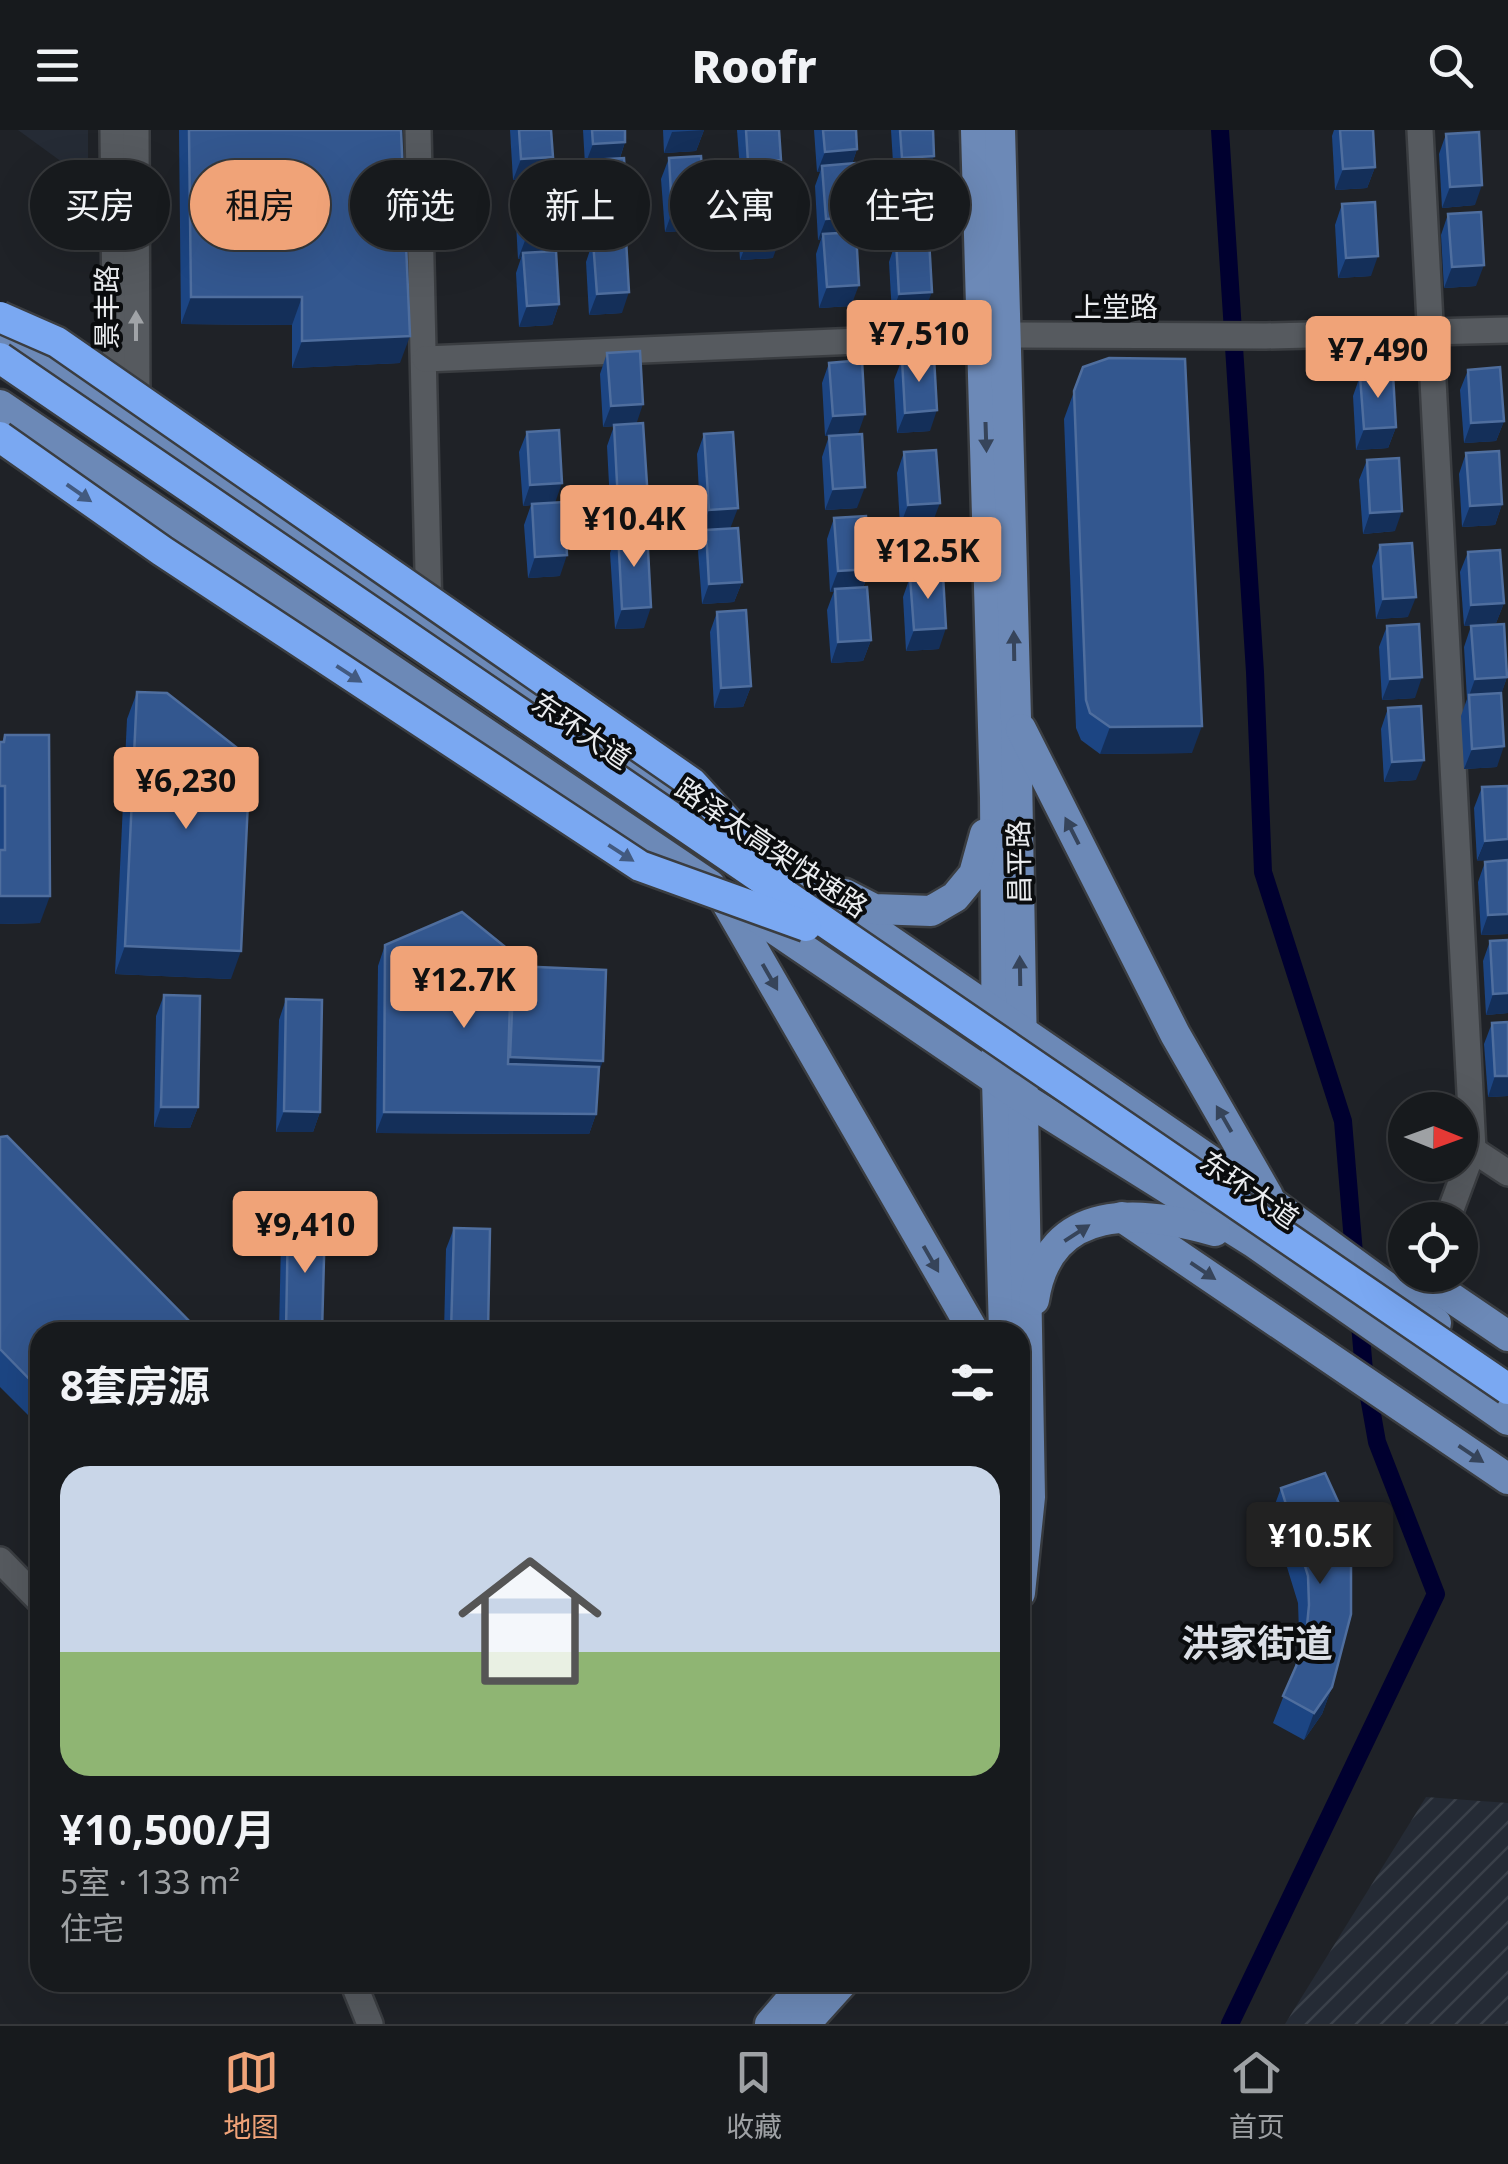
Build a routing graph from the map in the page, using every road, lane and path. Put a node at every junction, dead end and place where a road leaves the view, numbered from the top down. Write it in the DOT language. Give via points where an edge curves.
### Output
graph roads {
  1 [pos="113,130"];
  2 [pos="136,130"];
  3 [pos="418,130"];
  4 [pos="976,130"];
  5 [pos="1000,130"];
  6 [pos="1420,130"];
  7 [pos="0,317"];
  8 [pos="0,329"];
  9 [pos="1508,330"];
  10 [pos="1430,332"];
  11 [pos="994,336"];
  12 [pos="0,358"];
  13 [pos="424,359"];
  14 [pos="0,378"];
  15 [pos="0,405"];
  16 [pos="126,417"];
  17 [pos="0,437"];
  18 [pos="430,626"];
  19 [pos="1016,719"];
  20 [pos="995,797"];
  21 [pos="748,842"];
  22 [pos="721,892"];
  23 [pos="808,919"];
  24 [pos="1010,1022"];
  25 [pos="1009,1088"];
  26 [pos="1469,1092"];
  27 [pos="1478,1154"];
  28 [pos="1508,1173"];
  29 [pos="1272,1203"];
  30 [pos="1122,1216"];
  31 [pos="1253,1242"];
  32 [pos="1369,1274"];
  33 [pos="1388,1275"];
  34 [pos="1443,1292"];
  35 [pos="968,1322"];
  36 [pos="1004,1322"];
  37 [pos="1024,1322"];
  38 [pos="1508,1336"];
  39 [pos="1030,1358"];
  40 [pos="1508,1373"];
  41 [pos="1508,1389"];
  42 [pos="1508,1408"];
  43 [pos="1508,1420"];
  44 [pos="1508,1479"];
  45 [pos="0,1560"];
  46 [pos="30,1591"];
  47 [pos="358,1992"];
  48 [pos="797,1992"];
  49 [pos="834,1992"];
  50 [pos="370,2024"];
  51 [pos="770,2024"];
  52 [pos="805,2024"];
  1 -- 16 [label="street, 景丰路"];
  16 -- 2 [label="street, 景丰路, one-way"];
  3 -- 13 [label="street"];
  4 -- 11 [label="main road, 昌平路"];
  5 -- 11 [label="main road, 昌平路"];
  6 -- 10 [label="street"];
  7 -- 23 [label="highway, bridge" via="72,352 692,783"];
  8 -- 16 [label="main road, 东环大道"];
  9 -- 10 [label="street, 上堂路"];
  10 -- 11 [label="street, 上堂路"];
  10 -- 26 [label="street"];
  11 -- 13 [label="street, 上堂路"];
  19 -- 11 [label="main road, 昌平路, one-way"];
  11 -- 20 [label="main road, 昌平路, one-way"];
  12 -- 23 [label="highway, 路泽太高架快速路, bridge"];
  13 -- 18 [label="street"];
  14 -- 23 [label="highway, 路泽太高架快速路, bridge"];
  15 -- 22 [label="main road, 东环大道"];
  16 -- 18 [label="main road, 东环大道"];
  17 -- 23 [label="highway, one-way, bridge" via="640,866"];
  18 -- 21 [label="main road, 东环大道"];
  24 -- 19 [label="main road, 昌平路, one-way"];
  29 -- 19 [label="main road, one-way" via="1175,1034"];
  20 -- 21 [label="main road" via="974,874 955,897 931,911 874,910"];
  20 -- 24 [label="main road, 昌平路"];
  21 -- 24 [label="main road, 东环大道"];
  22 -- 25 [label="main road, 东环大道"];
  22 -- 35 [label="main road, one-way"];
  23 -- 41 [label="highway, 路泽太高架快速路, bridge"];
  23 -- 42 [label="highway, 路泽太高架快速路"];
  24 -- 25 [label="main road, 昌平路"];
  24 -- 29 [label="main road, 东环大道"];
  25 -- 31 [label="main road, 东环大道"];
  25 -- 36 [label="main road, 昌平路"];
  25 -- 37 [label="main road, 昌平路"];
  27 -- 28 [label="street"];
  29 -- 32 [label="main road, 东环大道"];
  30 -- 31 [label="main road" via="1176,1220"];
  39 -- 30 [label="main road, one-way" via="1035,1294 1047,1256 1077,1229"];
  30 -- 44 [label="main road, one-way"];
  31 -- 43 [label="main road, 东环大道"];
  32 -- 33 [label="main road"];
  32 -- 40 [label="main road, 东环大道"];
  34 -- 38 [label="main road"];
  45 -- 46 [label="street"];
  47 -- 50 [label="street"];
  48 -- 51 [label="main road"];
  49 -- 52 [label="main road"];
}
